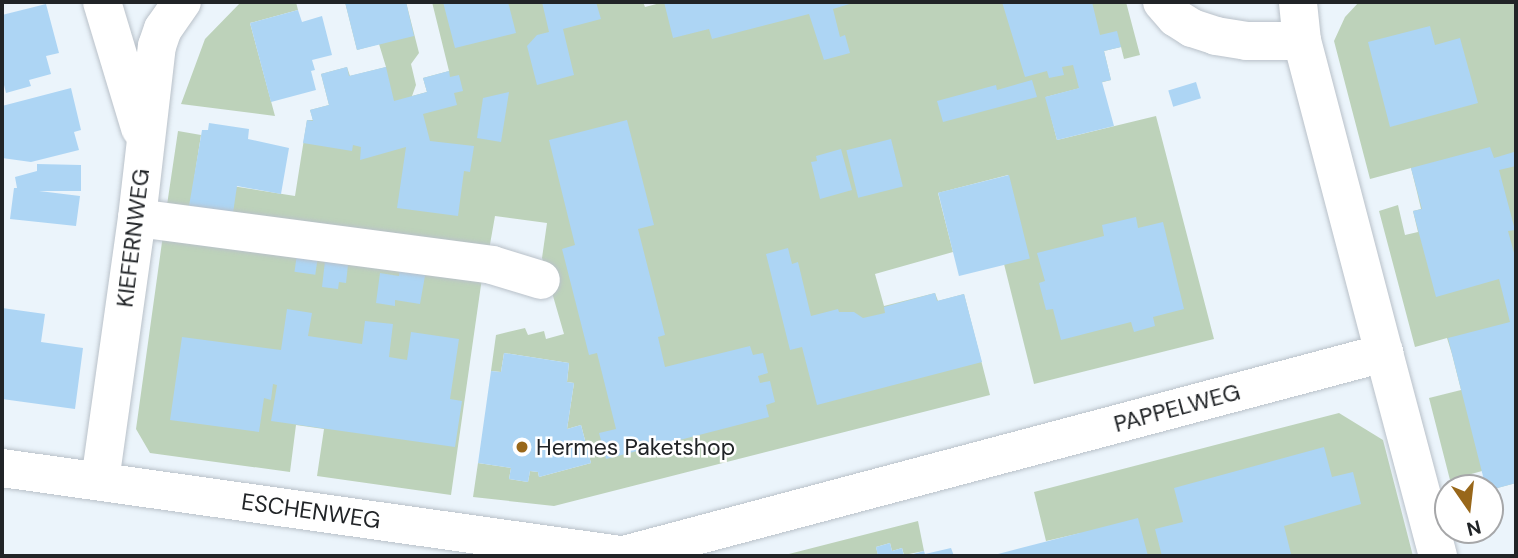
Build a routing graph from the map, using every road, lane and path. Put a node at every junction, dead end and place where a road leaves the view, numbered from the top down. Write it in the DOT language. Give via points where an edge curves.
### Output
graph roads {
  1 [pos="102,2"];
  2 [pos="183,2"];
  3 [pos="1162,2"];
  4 [pos="1298,2"];
  5 [pos="1302,41"];
  6 [pos="144,140"];
  7 [pos="137,218"];
  8 [pos="541,280"];
  9 [pos="1384,353"];
  10 [pos="2,468"];
  11 [pos="100,481"];
  12 [pos="620,556"];
  13 [pos="1438,556"];
  1 -- 6 [label="street"];
  2 -- 6 [label="street, KIEFERNWEG" via="157,46"];
  3 -- 5 [label="street" via="1192,28 1216,36"];
  4 -- 5 [label="street"];
  5 -- 9 [label="street"];
  6 -- 7 [label="street, KIEFERNWEG"];
  7 -- 8 [label="street" via="492,265"];
  7 -- 11 [label="street, KIEFERNWEG"];
  9 -- 12 [label="street, PAPPELWEG"];
  9 -- 13 [label="street"];
  10 -- 11 [label="street, ESCHENWEG"];
  11 -- 12 [label="street, ESCHENWEG"];
}
